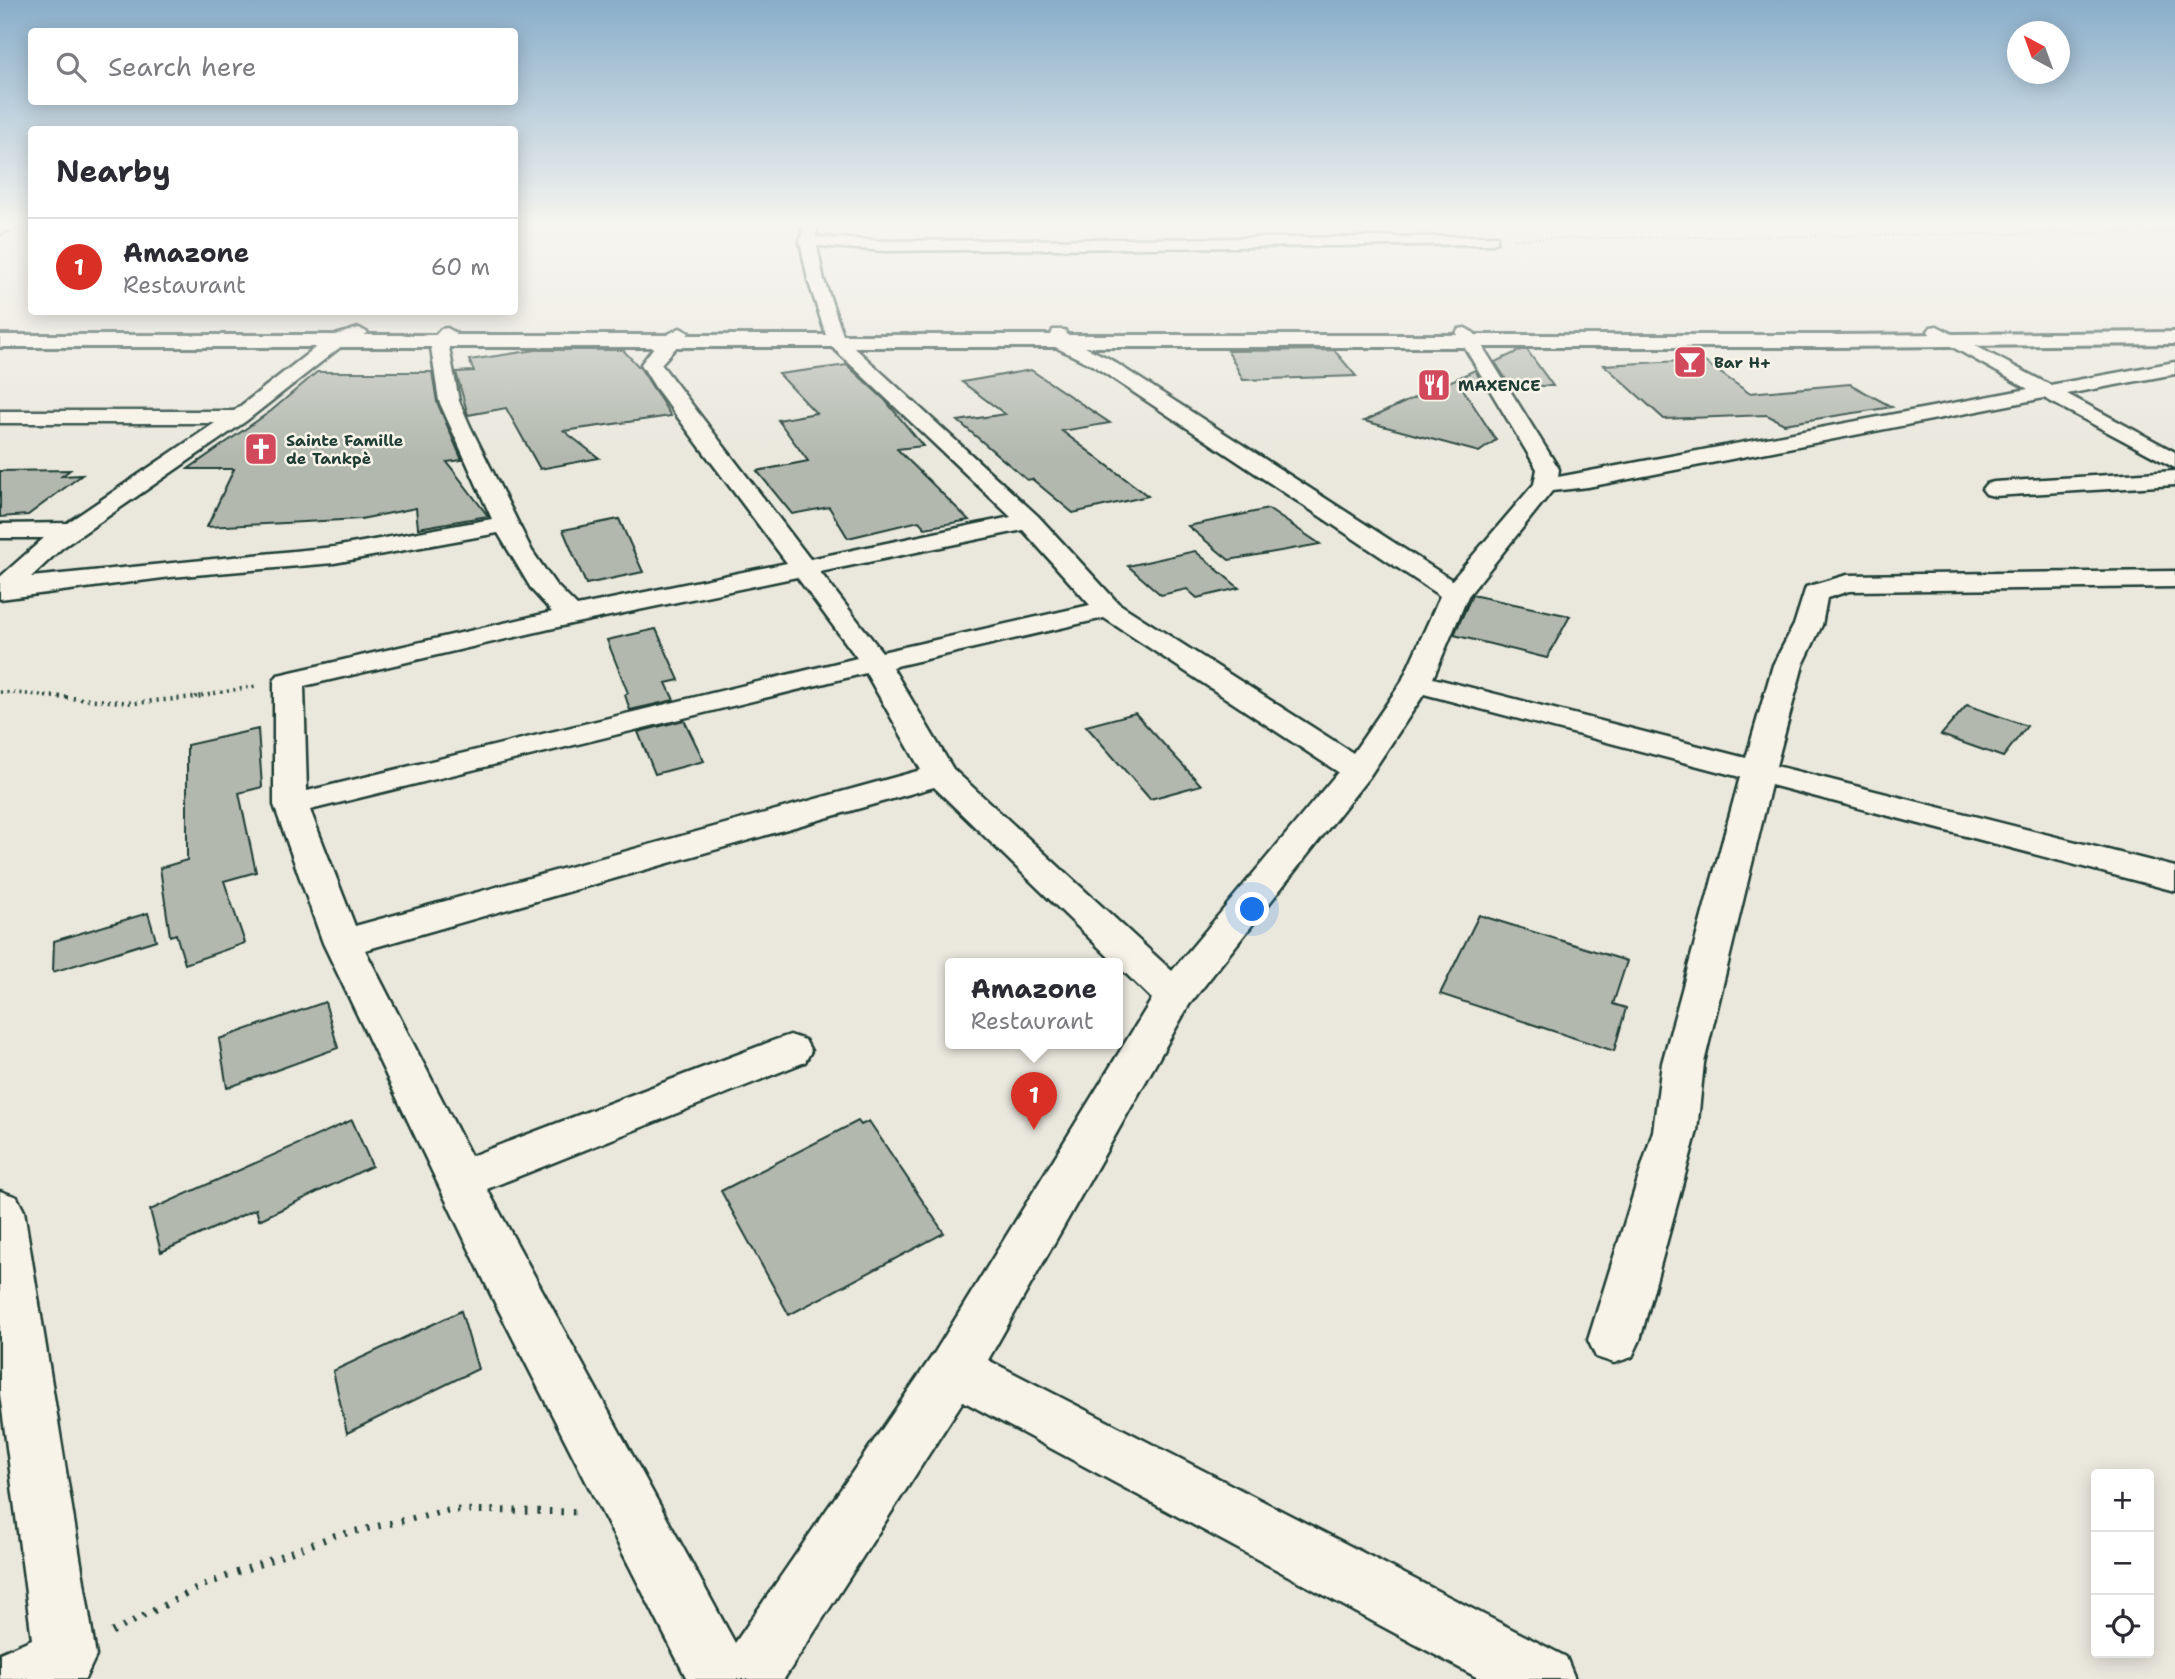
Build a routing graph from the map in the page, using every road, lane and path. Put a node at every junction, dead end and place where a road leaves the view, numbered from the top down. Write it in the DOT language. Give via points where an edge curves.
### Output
graph roads {
  1 [pos="824,301"];
  2 [pos="2175,331"];
  3 [pos="359,333"];
  4 [pos="0,334"];
  5 [pos="1943,335"];
  6 [pos="834,336"];
  7 [pos="443,337"];
  8 [pos="674,337"];
  9 [pos="1467,337"];
  10 [pos="1058,338"];
  11 [pos="2175,338"];
  12 [pos="0,341"];
  13 [pos="336,341"];
  14 [pos="2175,368"];
  15 [pos="2046,392"];
  16 [pos="0,417"];
  17 [pos="239,417"];
  18 [pos="2175,461"];
  19 [pos="2175,478"];
  20 [pos="1545,485"];
  21 [pos="1994,489"];
  22 [pos="1029,521"];
  23 [pos="507,524"];
  24 [pos="72,530"];
  25 [pos="0,531"];
  26 [pos="804,568"];
  27 [pos="2175,579"];
  28 [pos="2,590"];
  29 [pos="1455,594"];
  30 [pos="1108,609"];
  31 [pos="571,616"];
  32 [pos="874,662"];
  33 [pos="289,681"];
  34 [pos="1416,683"];
  35 [pos="0,692"];
  36 [pos="1357,770"];
  37 [pos="1758,771"];
  38 [pos="940,775"];
  39 [pos="291,805"];
  40 [pos="2175,879"];
  41 [pos="342,943"];
  42 [pos="1174,996"];
  43 [pos="790,1051"];
  44 [pos="459,1180"];
  45 [pos="0,1211"];
  46 [pos="1614,1340"];
  47 [pos="954,1369"];
  48 [pos="635,1518"];
  49 [pos="39,1668"];
  50 [pos="721,1679"];
  51 [pos="748,1679"];
  52 [pos="1544,1679"];
  1 -- 6 [label="street"];
  2 -- 5 [label="main road"];
  3 -- 4 [label="main road"];
  3 -- 7 [label="main road"];
  3 -- 13 [label="street"];
  5 -- 9 [label="main road"];
  5 -- 11 [label="main road"];
  5 -- 15 [label="street"];
  6 -- 8 [label="main road"];
  6 -- 10 [label="main road"];
  6 -- 22 [label="street"];
  7 -- 8 [label="main road"];
  7 -- 13 [label="main road"];
  7 -- 23 [label="street" via="449,401"];
  8 -- 26 [label="street" via="651,364 711,452"];
  9 -- 10 [label="main road"];
  9 -- 20 [label="street" via="1548,468"];
  10 -- 29 [label="street"];
  12 -- 13 [label="main road"];
  13 -- 17 [label="street"];
  14 -- 15 [label="street"];
  15 -- 18 [label="street"];
  15 -- 20 [label="street"];
  16 -- 17 [label="street"];
  17 -- 24 [label="street"];
  19 -- 21 [label="street"];
  20 -- 29 [label="street"];
  22 -- 26 [label="street"];
  22 -- 30 [label="street"];
  23 -- 28 [label="street" via="334,555"];
  23 -- 31 [label="street" via="545,590"];
  24 -- 25 [label="street"];
  24 -- 28 [label="street"];
  26 -- 31 [label="street"];
  26 -- 32 [label="street"];
  27 -- 37 [label="street" via="1847,583 1815,593 1808,625 1788,665"];
  29 -- 34 [label="street"];
  30 -- 32 [label="street"];
  30 -- 36 [label="street"];
  31 -- 33 [label="street"];
  32 -- 38 [label="street"];
  32 -- 39 [label="street"];
  33 -- 35 [label="path" via="181,700 135,703"];
  33 -- 39 [label="street"];
  34 -- 36 [label="street"];
  34 -- 37 [label="street"];
  36 -- 42 [label="street"];
  37 -- 40 [label="street"];
  37 -- 46 [label="street" via="1683,1063 1675,1131"];
  38 -- 41 [label="street"];
  38 -- 42 [label="street"];
  39 -- 41 [label="street"];
  41 -- 44 [label="street"];
  42 -- 47 [label="street"];
  43 -- 44 [label="street"];
  44 -- 48 [label="street"];
  45 -- 49 [label="street"];
  47 -- 51 [label="street"];
  47 -- 52 [label="street"];
  48 -- 49 [label="path" via="543,1509 451,1510 334,1536 204,1585"];
  48 -- 50 [label="street"];
}
